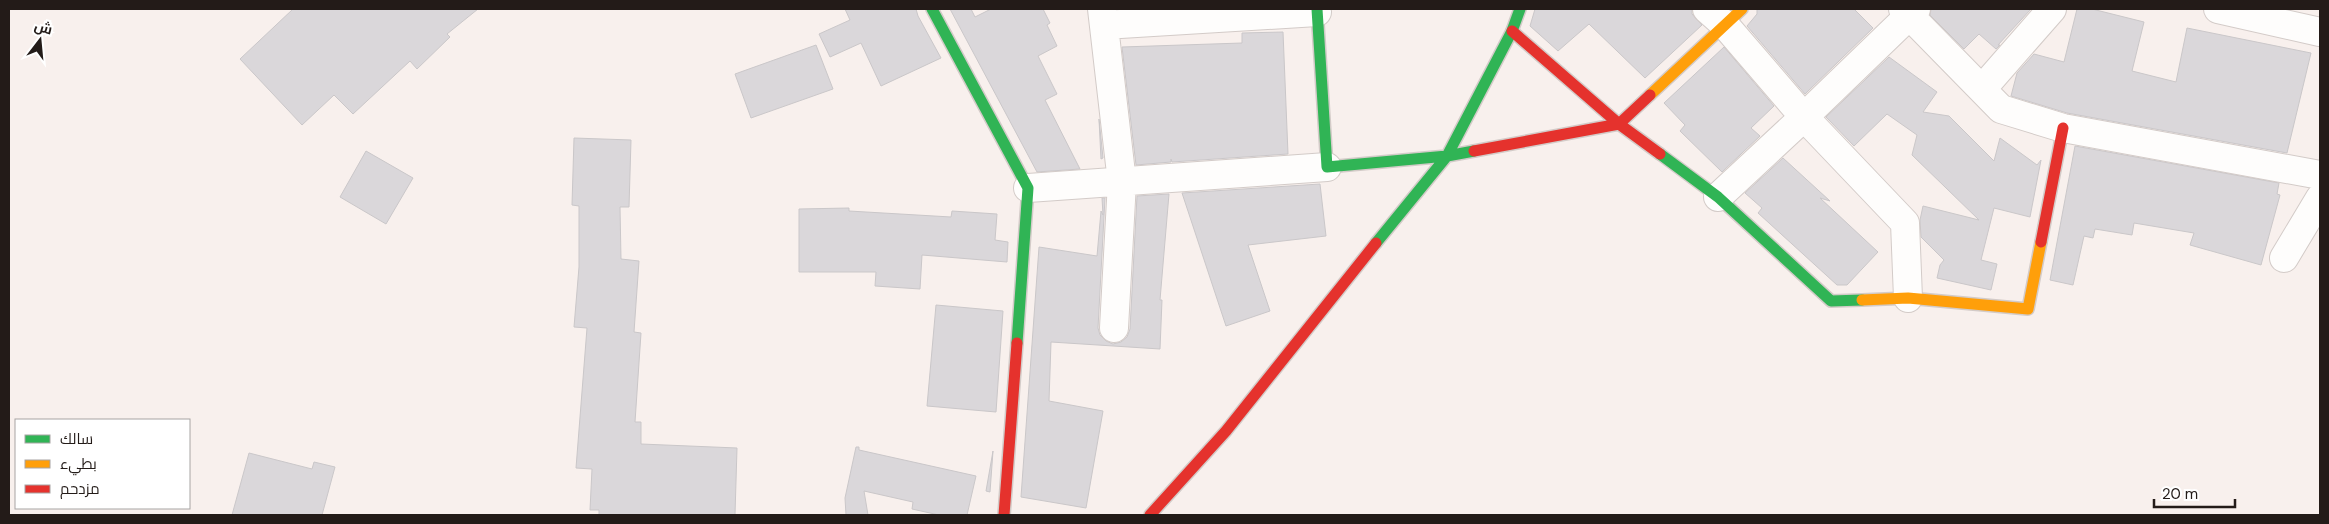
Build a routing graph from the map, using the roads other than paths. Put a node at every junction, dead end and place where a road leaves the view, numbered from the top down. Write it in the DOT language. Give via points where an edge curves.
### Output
graph roads {
  1 [pos="932,9"];
  2 [pos="1520,9"];
  3 [pos="2052,9"];
  4 [pos="2218,9"];
  5 [pos="1317,11"];
  6 [pos="1910,11"];
  7 [pos="1725,14"];
  8 [pos="1103,17"];
  9 [pos="1512,31"];
  10 [pos="2320,32"];
  11 [pos="1982,89"];
  12 [pos="1804,117"];
  13 [pos="1619,124"];
  14 [pos="2063,128"];
  15 [pos="1447,156"];
  16 [pos="1328,167"];
  17 [pos="2320,175"];
  18 [pos="1122,182"];
  19 [pos="1028,188"];
  20 [pos="1718,196"];
  21 [pos="2320,198"];
  22 [pos="2284,258"];
  23 [pos="1908,298"];
  24 [pos="1114,328"];
  25 [pos="1004,515"];
  26 [pos="1150,515"];
  1 -- 19 [label="street"];
  2 -- 9 [label="street"];
  3 -- 11 [label="street"];
  4 -- 10 [label="street"];
  5 -- 8 [label="street"];
  5 -- 16 [label="street"];
  6 -- 11 [label="street"];
  6 -- 12 [label="street"];
  7 -- 12 [label="street"];
  7 -- 13 [label="street"];
  8 -- 18 [label="street"];
  9 -- 13 [label="street"];
  9 -- 15 [label="street"];
  11 -- 14 [label="street" via="2001,109"];
  12 -- 20 [label="street"];
  12 -- 23 [label="street" via="1904,223"];
  13 -- 15 [label="street"];
  13 -- 20 [label="street"];
  14 -- 17 [label="street"];
  14 -- 23 [label="street" via="2028,309"];
  15 -- 16 [label="street"];
  15 -- 26 [label="street" via="1226,431"];
  16 -- 18 [label="street"];
  18 -- 19 [label="street"];
  18 -- 24 [label="street"];
  19 -- 25 [label="street"];
  20 -- 23 [label="street" via="1831,301"];
  21 -- 22 [label="street"];
}
